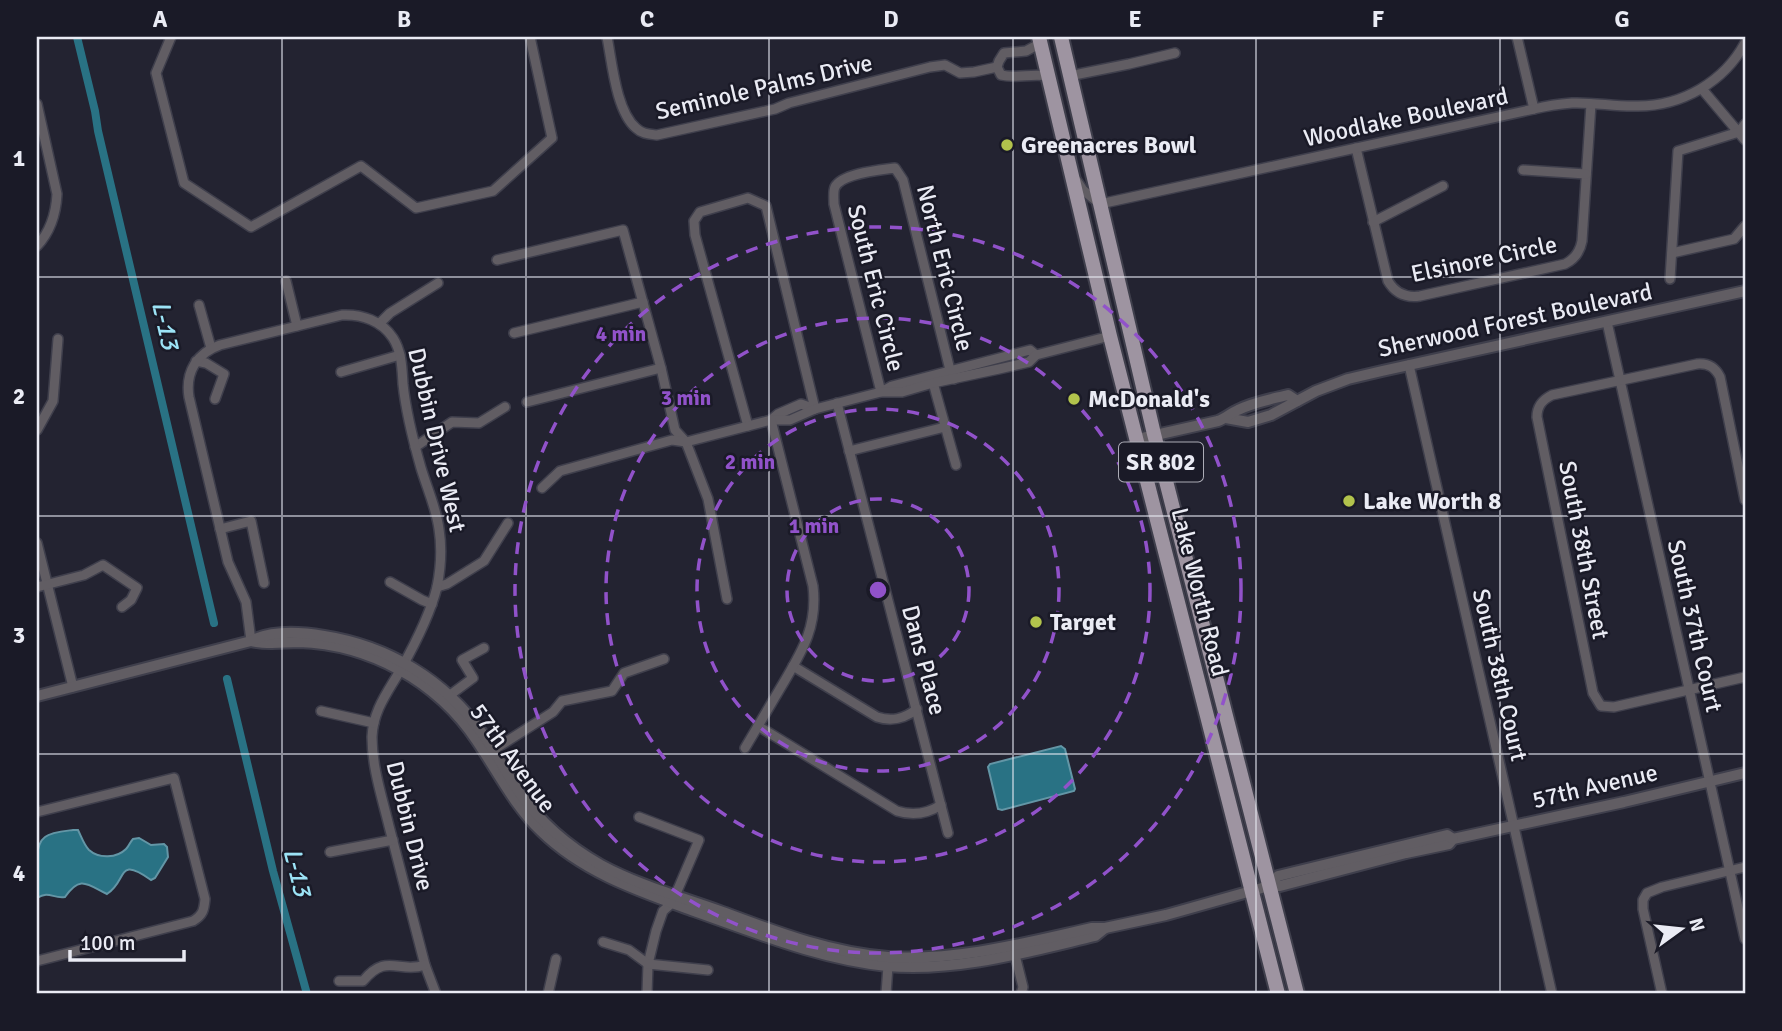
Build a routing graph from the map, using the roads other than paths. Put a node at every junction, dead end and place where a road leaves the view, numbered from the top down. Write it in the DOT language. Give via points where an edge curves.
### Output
graph roads {
  1 [pos="171,37"];
  2 [pos="530,37"];
  3 [pos="607,37"];
  4 [pos="1061,37"];
  5 [pos="1517,37"];
  6 [pos="1044,39"];
  7 [pos="1745,43"];
  8 [pos="1175,53"];
  9 [pos="997,67"];
  10 [pos="1048,76"];
  11 [pos="1069,76"];
  12 [pos="1702,89"];
  13 [pos="37,104"];
  14 [pos="1591,104"];
  15 [pos="1534,108"];
  16 [pos="1743,132"];
  17 [pos="1356,148"];
  18 [pos="1070,170"];
  19 [pos="1523,170"];
  20 [pos="1586,174"];
  21 [pos="1443,187"];
  22 [pos="834,193"];
  23 [pos="1100,204"];
  24 [pos="1373,222"];
  25 [pos="1745,226"];
  26 [pos="37,246"];
  27 [pos="1672,253"];
  28 [pos="497,260"];
  29 [pos="1670,279"];
  30 [pos="286,281"];
  31 [pos="438,284"];
  32 [pos="1745,291"];
  33 [pos="643,302"];
  34 [pos="199,305"];
  35 [pos="1607,322"];
  36 [pos="379,324"];
  37 [pos="297,326"];
  38 [pos="514,333"];
  39 [pos="1110,336"];
  40 [pos="58,339"];
  41 [pos="211,348"];
  42 [pos="400,355"];
  43 [pos="196,361"];
  44 [pos="1409,365"];
  45 [pos="661,368"];
  46 [pos="341,372"];
  47 [pos="952,375"];
  48 [pos="932,379"];
  49 [pos="1621,380"];
  50 [pos="881,392"];
  51 [pos="215,399"];
  52 [pos="527,402"];
  53 [pos="837,403"];
  54 [pos="505,408"];
  55 [pos="815,409"];
  56 [pos="771,420"];
  57 [pos="748,426"];
  58 [pos="945,427"];
  59 [pos="37,430"];
  60 [pos="1154,434"];
  61 [pos="1138,439"];
  62 [pos="686,442"];
  63 [pos="415,447"];
  64 [pos="849,451"];
  65 [pos="956,465"];
  66 [pos="542,488"];
  67 [pos="1745,500"];
  68 [pos="508,523"];
  69 [pos="220,529"];
  70 [pos="37,543"];
  71 [pos="1169,563"];
  72 [pos="390,582"];
  73 [pos="264,583"];
  74 [pos="47,585"];
  75 [pos="37,587"];
  76 [pos="437,587"];
  77 [pos="727,599"];
  78 [pos="432,604"];
  79 [pos="122,607"];
  80 [pos="251,641"];
  81 [pos="484,648"];
  82 [pos="664,659"];
  83 [pos="1212,660"];
  84 [pos="1195,663"];
  85 [pos="402,666"];
  86 [pos="793,666"];
  87 [pos="1745,677"];
  88 [pos="73,687"];
  89 [pos="1689,690"];
  90 [pos="37,696"];
  91 [pos="446,698"];
  92 [pos="917,709"];
  93 [pos="321,710"];
  94 [pos="374,723"];
  95 [pos="758,726"];
  96 [pos="1234,745"];
  97 [pos="745,748"];
  98 [pos="489,752"];
  99 [pos="1745,773"];
  100 [pos="1710,781"];
  101 [pos="941,805"];
  102 [pos="37,812"];
  103 [pos="639,817"];
  104 [pos="1514,826"];
  105 [pos="948,833"];
  106 [pos="393,839"];
  107 [pos="330,852"];
  108 [pos="1745,867"];
  109 [pos="1729,871"];
  110 [pos="1269,886"];
  111 [pos="1252,892"];
  112 [pos="673,899"];
  113 [pos="1105,929"];
  114 [pos="1745,939"];
  115 [pos="603,942"];
  116 [pos="1015,954"];
  117 [pos="556,959"];
  118 [pos="37,961"];
  119 [pos="648,964"];
  120 [pos="425,965"];
  121 [pos="888,966"];
  122 [pos="708,970"];
  123 [pos="339,981"];
  124 [pos="436,994"];
  125 [pos="548,994"];
  126 [pos="647,994"];
  127 [pos="886,994"];
  128 [pos="1021,994"];
  129 [pos="1278,994"];
  130 [pos="1297,994"];
  131 [pos="1552,994"];
  132 [pos="1662,994"];
  1 -- 2 [label="street" via="156,73 184,183 251,227 361,166 416,208 493,191 552,138"];
  3 -- 9 [label="street, Seminole Palms Drive" via="625,112 634,127 657,135 930,67 945,65 960,73"];
  4 -- 11 [label="main road, Lake Worth Road / SR 802"];
  5 -- 15 [label="street"];
  6 -- 9 [label="street, Seminole Palms Drive" via="1026,51 1004,53"];
  6 -- 10 [label="main road, Lake Worth Road / SR 802"];
  6 -- 11 [label="main road"];
  7 -- 12 [label="street, Woodlake Boulevard" via="1723,73"];
  8 -- 11 [label="street"];
  9 -- 10 [label="street, Seminole Palms Drive" via="1001,75 1010,77"];
  10 -- 18 [label="main road, Lake Worth Road / SR 802"];
  11 -- 23 [label="main road, Lake Worth Road / SR 802"];
  12 -- 14 [label="street, Woodlake Boulevard" via="1653,106"];
  12 -- 16 [label="street"];
  13 -- 26 [label="street" via="57,194 51,224"];
  14 -- 15 [label="street, Woodlake Boulevard"];
  14 -- 20 [label="street, Elsinore Circle"];
  15 -- 17 [label="street, Woodlake Boulevard"];
  16 -- 27 [label="street" via="1678,151"];
  17 -- 23 [label="street, Woodlake Boulevard"];
  17 -- 24 [label="street, Elsinore Circle"];
  18 -- 23 [label="street"];
  18 -- 39 [label="main road, Lake Worth Road / SR 802"];
  19 -- 20 [label="street"];
  20 -- 24 [label="street, Elsinore Circle" via="1581,247 1565,264 1409,296 1388,281"];
  21 -- 24 [label="street"];
  22 -- 47 [label="street, North Eric Circle" via="843,178 880,170 895,169 904,180"];
  22 -- 50 [label="street, South Eric Circle"];
  23 -- 60 [label="main road, Lake Worth Road / SR 802"];
  25 -- 27 [label="street" via="1734,239"];
  27 -- 29 [label="street"];
  28 -- 33 [label="street" via="623,230"];
  30 -- 37 [label="street"];
  31 -- 36 [label="street"];
  32 -- 35 [label="street, Sherwood Forest Boulevard"];
  33 -- 38 [label="street"];
  33 -- 45 [label="street"];
  34 -- 41 [label="street"];
  35 -- 44 [label="street, Sherwood Forest Boulevard"];
  35 -- 49 [label="street, South 37th Court"];
  36 -- 37 [label="street, Dubbin Drive West" via="348,315"];
  36 -- 42 [label="street, Dubbin Drive West" via="393,338"];
  37 -- 41 [label="street, Dubbin Drive West"];
  39 -- 47 [label="street" via="1036,355 1029,362"];
  39 -- 61 [label="main road, Lake Worth Road / SR 802"];
  40 -- 59 [label="street" via="54,401"];
  41 -- 43 [label="street, Dubbin Drive West"];
  42 -- 46 [label="street"];
  42 -- 63 [label="street, Dubbin Drive West"];
  43 -- 51 [label="street" via="225,374"];
  43 -- 69 [label="street" via="188,390"];
  44 -- 60 [label="street, Sherwood Forest Boulevard" via="1348,379 1248,422 1226,418"];
  44 -- 104 [label="street, South 38th Court"];
  45 -- 52 [label="street"];
  45 -- 62 [label="street" via="675,430"];
  47 -- 48 [label="street"];
  48 -- 50 [label="street" via="902,392"];
  48 -- 58 [label="street"];
  49 -- 67 [label="street" via="1703,363 1714,368 1720,377"];
  49 -- 89 [label="street, South 37th Court"];
  49 -- 89 [label="street, South 38th Street" via="1552,396 1542,401 1537,417 1593,693 1601,706 1614,707"];
  50 -- 53 [label="street"];
  53 -- 55 [label="street"];
  53 -- 64 [label="street, Dans Place"];
  54 -- 63 [label="street" via="479,423 452,422"];
  55 -- 56 [label="street" via="800,404"];
  55 -- 57 [label="street" via="766,206 748,198 700,212 694,221"];
  56 -- 57 [label="street"];
  56 -- 86 [label="street" via="814,592 810,630"];
  57 -- 62 [label="street"];
  58 -- 64 [label="street"];
  58 -- 65 [label="street"];
  60 -- 61 [label="street, Sherwood Forest Boulevard"];
  60 -- 83 [label="main road, Lake Worth Road / SR 802"];
  61 -- 71 [label="main road, Lake Worth Road / SR 802"];
  62 -- 66 [label="street" via="672,440 560,471"];
  62 -- 77 [label="street" via="708,499"];
  63 -- 76 [label="street, Dubbin Drive West" via="440,531"];
  64 -- 92 [label="street, Dans Place"];
  68 -- 76 [label="street" via="484,561"];
  69 -- 73 [label="street" via="251,521"];
  69 -- 80 [label="street" via="230,569 246,602"];
  70 -- 74 [label="street"];
  71 -- 83 [label="main road" via="1181,581 1199,647"];
  71 -- 84 [label="main road, Lake Worth Road / SR 802"];
  72 -- 78 [label="street"];
  74 -- 75 [label="street"];
  74 -- 79 [label="street" via="103,565 137,588"];
  74 -- 88 [label="street"];
  76 -- 78 [label="street, Dubbin Drive West"];
  78 -- 85 [label="street, Dubbin Drive West"];
  80 -- 85 [label="street, 57th Avenue" via="337,647"];
  80 -- 88 [label="street"];
  81 -- 91 [label="street" via="462,660 473,678"];
  82 -- 98 [label="street" via="624,673 612,691 562,702"];
  83 -- 96 [label="main road, Lake Worth Road / SR 802"];
  84 -- 96 [label="main road" via="1206,669 1224,732"];
  84 -- 111 [label="main road, Lake Worth Road / SR 802"];
  85 -- 91 [label="street, 57th Avenue"];
  85 -- 94 [label="street, Dubbin Drive" via="380,702"];
  86 -- 92 [label="street" via="877,717 900,719"];
  86 -- 95 [label="street"];
  87 -- 89 [label="street"];
  88 -- 90 [label="street"];
  89 -- 100 [label="street, South 37th Court"];
  91 -- 98 [label="street, 57th Avenue"];
  92 -- 101 [label="street, Dans Place"];
  93 -- 94 [label="street"];
  94 -- 106 [label="street, Dubbin Drive" via="374,764"];
  95 -- 97 [label="street"];
  95 -- 101 [label="street" via="897,811 919,814"];
  96 -- 110 [label="main road, Lake Worth Road / SR 802"];
  98 -- 112 [label="street, 57th Avenue" via="519,807 559,848 598,873"];
  99 -- 100 [label="street, 57th Avenue"];
  100 -- 104 [label="street, 57th Avenue"];
  100 -- 109 [label="street, South 37th Court"];
  101 -- 105 [label="street, Dans Place"];
  102 -- 118 [label="street" via="174,778 205,900 204,911 193,921"];
  103 -- 112 [label="street" via="699,840"];
  104 -- 110 [label="street, 57th Avenue" via="1453,839 1447,835 1303,869 1278,876"];
  104 -- 131 [label="street, South 38th Court"];
  106 -- 107 [label="street"];
  106 -- 120 [label="street, Dubbin Drive"];
  108 -- 109 [label="street"];
  109 -- 114 [label="street, South 37th Court"];
  109 -- 132 [label="street" via="1662,887 1647,893 1643,900"];
  110 -- 111 [label="street, 57th Avenue"];
  110 -- 130 [label="main road, Lake Worth Road / SR 802"];
  111 -- 113 [label="street, 57th Avenue"];
  111 -- 129 [label="main road, Lake Worth Road / SR 802"];
  112 -- 113 [label="street, 57th Avenue" via="797,939 888,957 970,954"];
  112 -- 119 [label="street" via="663,911"];
  112 -- 121 [label="street, 57th Avenue" via="794,947"];
  113 -- 116 [label="street, 57th Avenue" via="1095,936"];
  115 -- 119 [label="street" via="629,950"];
  116 -- 121 [label="street, 57th Avenue" via="938,966"];
  116 -- 128 [label="street"];
  117 -- 125 [label="street"];
  119 -- 122 [label="street"];
  119 -- 126 [label="street"];
  120 -- 123 [label="street" via="385,965 363,981"];
  120 -- 124 [label="street, Dubbin Drive"];
  121 -- 127 [label="street"];
}
